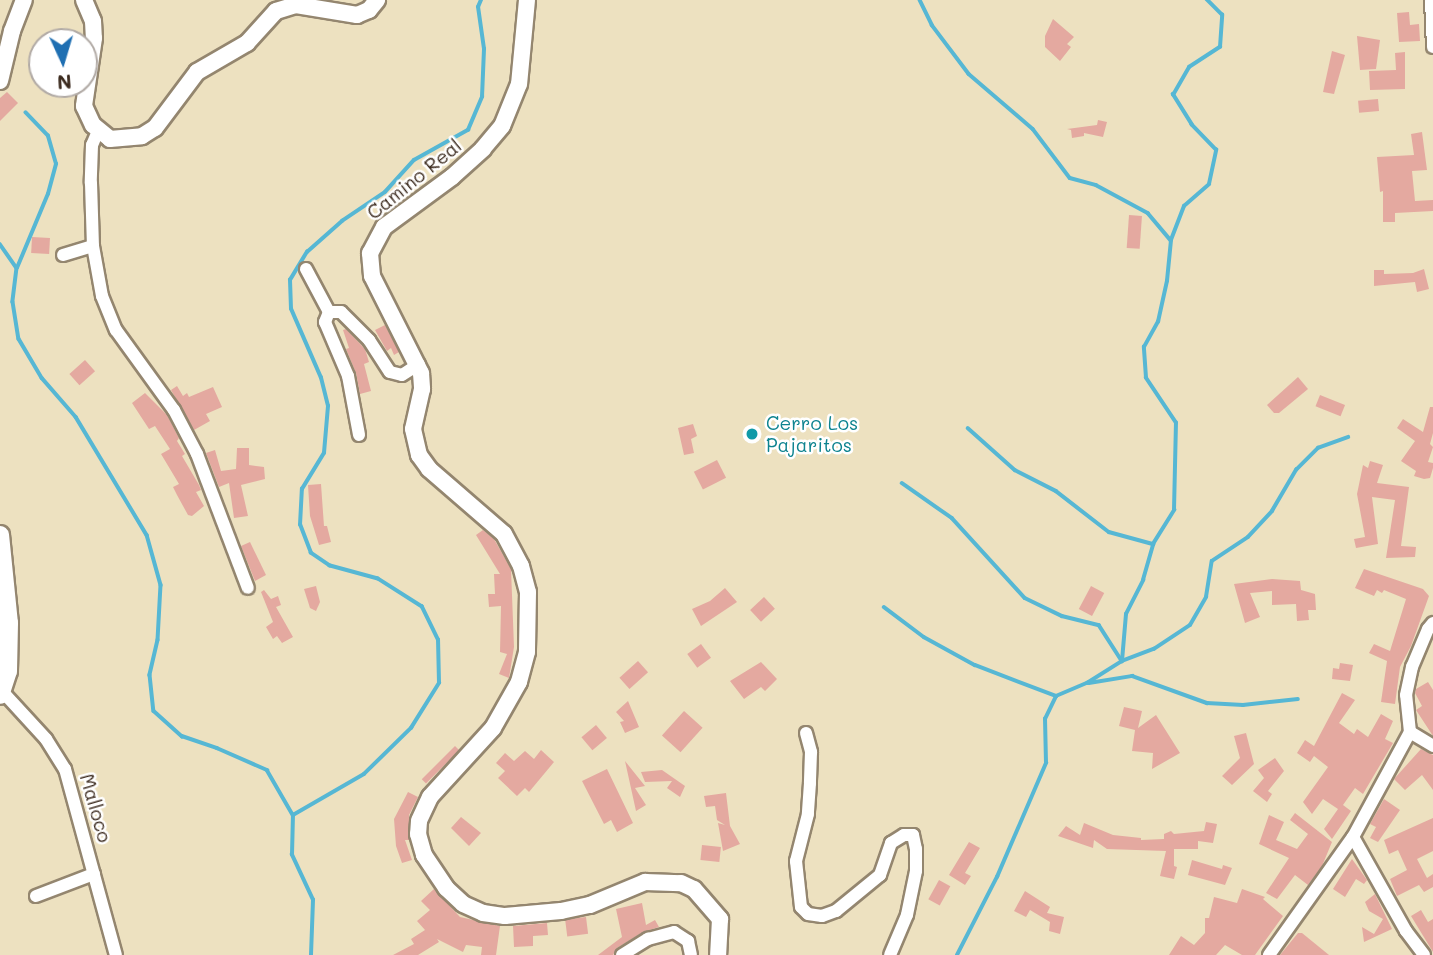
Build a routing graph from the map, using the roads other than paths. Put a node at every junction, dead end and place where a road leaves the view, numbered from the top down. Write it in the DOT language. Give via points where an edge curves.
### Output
graph roads {
  1 [pos="24,0"];
  2 [pos="84,0"];
  3 [pos="377,0"];
  4 [pos="527,0"];
  5 [pos="1431,0"];
  6 [pos="1433,47"];
  7 [pos="0,81"];
  8 [pos="98,131"];
  9 [pos="93,246"];
  10 [pos="63,255"];
  11 [pos="306,269"];
  12 [pos="329,312"];
  13 [pos="419,364"];
  14 [pos="359,435"];
  15 [pos="0,535"];
  16 [pos="248,588"];
  17 [pos="1433,623"];
  18 [pos="4,624"];
  19 [pos="1,693"];
  20 [pos="1410,732"];
  21 [pos="806,733"];
  22 [pos="1433,746"];
  23 [pos="1353,838"];
  24 [pos="94,874"];
  25 [pos="36,896"];
  26 [pos="117,955"];
  27 [pos="622,955"];
  28 [pos="691,955"];
  29 [pos="718,955"];
  30 [pos="890,955"];
  31 [pos="1269,955"];
  32 [pos="1424,955"];
  1 -- 7 [label="street"];
  2 -- 8 [label="street" via="94,38 84,106"];
  3 -- 8 [label="street" via="369,10 351,16 302,6 283,8 241,48 197,72 155,128 142,136 110,139"];
  4 -- 13 [label="street, Camino Real" via="519,84 502,126 452,177 384,227 373,245 372,276"];
  5 -- 6 [label="street"];
  8 -- 9 [label="street" via="92,145"];
  9 -- 10 [label="street"];
  9 -- 16 [label="street" via="102,296 116,330 174,410 197,454"];
  11 -- 12 [label="street"];
  12 -- 13 [label="street" via="341,312 369,340 390,372 402,375"];
  12 -- 14 [label="street" via="325,322 348,376"];
  13 -- 29 [label="street, Camino Real" via="422,389 413,429 419,455 504,534 521,566 528,607 527,652 519,682 493,728 430,797 418,834 424,855 463,904 505,916 590,905 645,882 681,883 694,889 720,919"];
  15 -- 18 [label="main road"];
  17 -- 20 [label="street" via="1412,667 1406,695"];
  18 -- 19 [label="main road" via="8,671"];
  19 -- 24 [label="street, Malloco" via="46,739 65,769"];
  20 -- 22 [label="street"];
  20 -- 23 [label="street"];
  21 -- 30 [label="street" via="811,752 808,814 796,861 801,907 808,914 822,916 836,911 880,875 891,843 912,835 915,871 907,915"];
  23 -- 31 [label="street"];
  23 -- 32 [label="street"];
  24 -- 25 [label="street"];
  24 -- 26 [label="street, Malloco"];
  27 -- 28 [label="street" via="648,939 674,932 688,941"];
}
